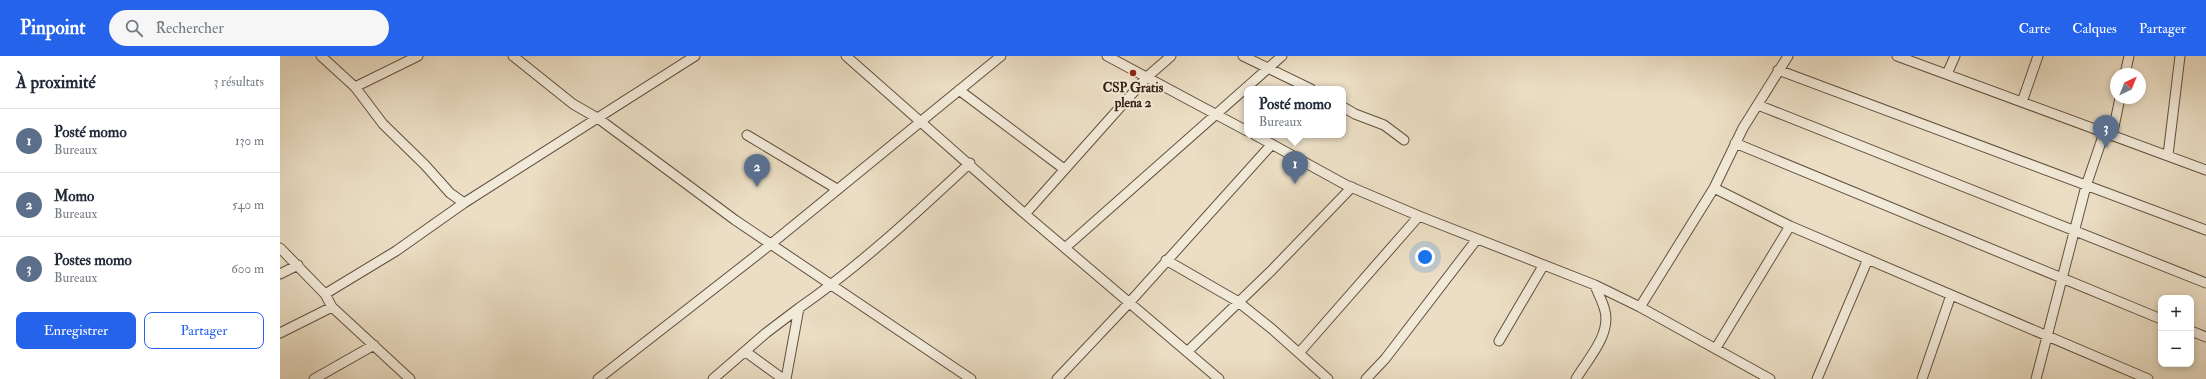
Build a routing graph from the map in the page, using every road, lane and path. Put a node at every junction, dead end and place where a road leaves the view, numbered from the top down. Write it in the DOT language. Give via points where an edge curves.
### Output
graph roads {
  1 [pos="321,56"];
  2 [pos="418,56"];
  3 [pos="513,56"];
  4 [pos="696,56"];
  5 [pos="846,56"];
  6 [pos="1001,56"];
  7 [pos="1107,56"];
  8 [pos="1171,56"];
  9 [pos="1243,56"];
  10 [pos="1282,56"];
  11 [pos="1788,56"];
  12 [pos="1897,56"];
  13 [pos="1955,56"];
  14 [pos="2038,56"];
  15 [pos="2129,56"];
  16 [pos="2180,56"];
  17 [pos="1268,68"];
  18 [pos="2126,68"];
  19 [pos="1778,70"];
  20 [pos="1947,74"];
  21 [pos="1147,77"];
  22 [pos="1248,86"];
  23 [pos="1305,86"];
  24 [pos="355,87"];
  25 [pos="959,90"];
  26 [pos="1244,90"];
  27 [pos="2022,102"];
  28 [pos="2118,104"];
  29 [pos="1758,105"];
  30 [pos="1346,109"];
  31 [pos="1217,115"];
  32 [pos="599,119"];
  33 [pos="920,122"];
  34 [pos="1244,129"];
  35 [pos="2108,134"];
  36 [pos="747,135"];
  37 [pos="1261,138"];
  38 [pos="1404,140"];
  39 [pos="1735,143"];
  40 [pos="1272,144"];
  41 [pos="2168,155"];
  42 [pos="970,163"];
  43 [pos="1064,169"];
  44 [pos="2206,170"];
  45 [pos="2086,186"];
  46 [pos="1352,187"];
  47 [pos="1714,188"];
  48 [pos="836,189"];
  49 [pos="464,203"];
  50 [pos="1025,214"];
  51 [pos="1419,216"];
  52 [pos="1790,226"];
  53 [pos="2206,230"];
  54 [pos="2074,232"];
  55 [pos="1477,239"];
  56 [pos="771,244"];
  57 [pos="1066,247"];
  58 [pos="280,248"];
  59 [pos="1868,259"];
  60 [pos="1166,260"];
  61 [pos="298,265"];
  62 [pos="1543,266"];
  63 [pos="280,274"];
  64 [pos="2062,279"];
  65 [pos="2206,283"];
  66 [pos="832,285"];
  67 [pos="1595,286"];
  68 [pos="325,294"];
  69 [pos="1951,295"];
  70 [pos="1238,302"];
  71 [pos="1129,303"];
  72 [pos="332,307"];
  73 [pos="1640,307"];
  74 [pos="799,308"];
  75 [pos="2158,318"];
  76 [pos="2194,332"];
  77 [pos="280,333"];
  78 [pos="2047,337"];
  79 [pos="2206,337"];
  80 [pos="1499,341"];
  81 [pos="374,345"];
  82 [pos="1716,348"];
  83 [pos="1188,351"];
  84 [pos="746,352"];
  85 [pos="1299,353"];
  86 [pos="2132,376"];
  87 [pos="314,379"];
  88 [pos="410,379"];
  89 [pos="598,379"];
  90 [pos="713,379"];
  91 [pos="785,379"];
  92 [pos="971,379"];
  93 [pos="1057,379"];
  94 [pos="1219,379"];
  95 [pos="1328,379"];
  96 [pos="1366,379"];
  97 [pos="1576,379"];
  98 [pos="1770,379"];
  99 [pos="1817,379"];
  100 [pos="1922,379"];
  101 [pos="2036,379"];
  102 [pos="2148,379"];
  1 -- 24 [label="street"];
  2 -- 24 [label="street"];
  3 -- 32 [label="street" via="573,104"];
  4 -- 32 [label="street" via="650,83"];
  5 -- 33 [label="street"];
  6 -- 25 [label="street"];
  7 -- 21 [label="street"];
  8 -- 21 [label="street"];
  9 -- 17 [label="street"];
  10 -- 17 [label="street"];
  11 -- 19 [label="street"];
  12 -- 20 [label="street"];
  13 -- 20 [label="street"];
  14 -- 27 [label="street"];
  15 -- 18 [label="street"];
  16 -- 41 [label="street"];
  17 -- 22 [label="street"];
  17 -- 23 [label="street"];
  19 -- 29 [label="street"];
  19 -- 45 [label="street"];
  20 -- 27 [label="street"];
  21 -- 31 [label="street"];
  21 -- 43 [label="street"];
  24 -- 49 [label="street" via="383,124 450,193"];
  25 -- 33 [label="street"];
  25 -- 43 [label="street"];
  26 -- 31 [label="street"];
  27 -- 35 [label="street"];
  28 -- 35 [label="street"];
  29 -- 39 [label="street"];
  29 -- 54 [label="street"];
  30 -- 38 [label="street" via="1384,125"];
  31 -- 34 [label="street"];
  31 -- 57 [label="street"];
  32 -- 49 [label="street"];
  32 -- 56 [label="street"];
  33 -- 42 [label="street"];
  33 -- 48 [label="street"];
  35 -- 41 [label="street"];
  35 -- 45 [label="street"];
  36 -- 48 [label="street"];
  37 -- 40 [label="street"];
  39 -- 47 [label="street"];
  39 -- 64 [label="street"];
  40 -- 46 [label="street"];
  40 -- 60 [label="street"];
  41 -- 44 [label="street"];
  42 -- 50 [label="street"];
  42 -- 66 [label="street" via="900,228"];
  43 -- 50 [label="street"];
  45 -- 53 [label="street"];
  45 -- 54 [label="street"];
  46 -- 51 [label="street"];
  46 -- 70 [label="street"];
  47 -- 52 [label="street"];
  47 -- 73 [label="street"];
  48 -- 56 [label="street"];
  49 -- 68 [label="street"];
  50 -- 57 [label="street"];
  51 -- 55 [label="street"];
  51 -- 85 [label="street"];
  52 -- 59 [label="street"];
  52 -- 82 [label="street"];
  54 -- 64 [label="street"];
  54 -- 65 [label="street"];
  55 -- 62 [label="street"];
  55 -- 96 [label="street" via="1385,359"];
  56 -- 66 [label="street"];
  56 -- 89 [label="street"];
  57 -- 71 [label="street"];
  58 -- 61 [label="street"];
  59 -- 69 [label="street"];
  59 -- 99 [label="street"];
  60 -- 70 [label="street"];
  60 -- 71 [label="street"];
  61 -- 63 [label="street"];
  61 -- 68 [label="street"];
  62 -- 67 [label="street"];
  62 -- 80 [label="street"];
  64 -- 75 [label="street"];
  64 -- 78 [label="street"];
  66 -- 74 [label="street"];
  66 -- 92 [label="street"];
  67 -- 73 [label="street"];
  67 -- 97 [label="street" via="1606,314 1607,325 1605,333"];
  68 -- 72 [label="street"];
  69 -- 78 [label="street"];
  69 -- 100 [label="street"];
  70 -- 83 [label="street"];
  70 -- 85 [label="street"];
  71 -- 83 [label="street"];
  71 -- 93 [label="street"];
  72 -- 77 [label="street"];
  72 -- 81 [label="street"];
  73 -- 82 [label="street"];
  74 -- 84 [label="street" via="771,328"];
  74 -- 91 [label="street"];
  76 -- 79 [label="street"];
  78 -- 86 [label="street"];
  78 -- 101 [label="street"];
  81 -- 87 [label="street"];
  81 -- 88 [label="street"];
  82 -- 98 [label="street"];
  83 -- 94 [label="street"];
  84 -- 90 [label="street"];
  84 -- 91 [label="street"];
  85 -- 95 [label="street"];
  86 -- 102 [label="street"];
}
